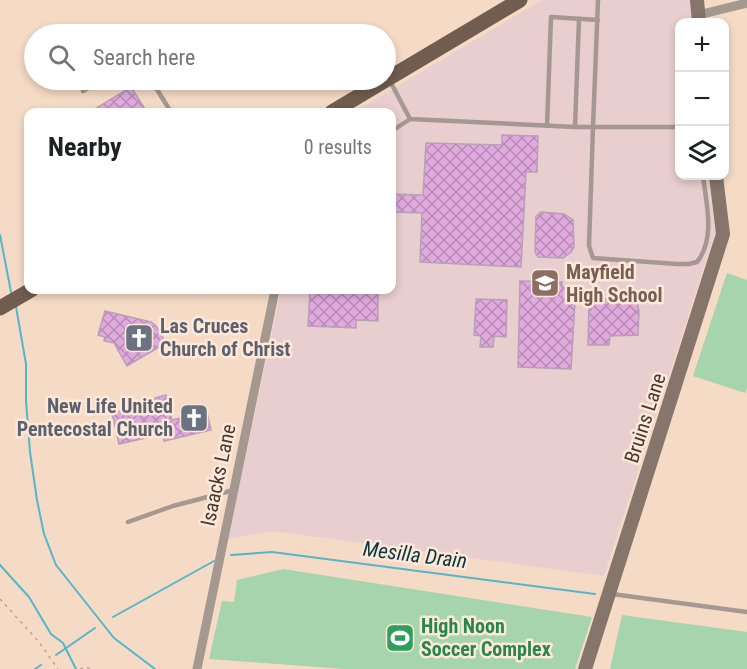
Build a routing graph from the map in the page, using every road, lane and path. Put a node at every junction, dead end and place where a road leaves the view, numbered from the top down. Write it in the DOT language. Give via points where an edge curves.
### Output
graph roads {
  1 [pos="520,0"];
  2 [pos="598,0"];
  3 [pos="697,0"];
  4 [pos="747,3"];
  5 [pos="699,18"];
  6 [pos="702,18"];
  7 [pos="579,19"];
  8 [pos="598,20"];
  9 [pos="396,75"];
  10 [pos="158,90"];
  11 [pos="370,90"];
  12 [pos="395,90"];
  13 [pos="169,108"];
  14 [pos="339,108"];
  15 [pos="410,119"];
  16 [pos="547,126"];
  17 [pos="575,127"];
  18 [pos="593,127"];
  19 [pos="675,127"];
  20 [pos="396,128"];
  21 [pos="703,180"];
  22 [pos="716,180"];
  23 [pos="24,294"];
  24 [pos="274,294"];
  25 [pos="0,308"];
  26 [pos="234,490"];
  27 [pos="128,522"];
  28 [pos="610,594"];
  29 [pos="0,599"];
  30 [pos="747,612"];
  31 [pos="58,669"];
  32 [pos="80,669"];
  33 [pos="90,669"];
  34 [pos="197,669"];
  35 [pos="585,669"];
  1 -- 9 [label="main road"];
  2 -- 8 [label="lane"];
  3 -- 5 [label="street"];
  4 -- 6 [label="street"];
  7 -- 8 [label="lane"];
  7 -- 16 [label="lane" via="551,17"];
  7 -- 17 [label="lane"];
  8 -- 18 [label="lane"];
  10 -- 13 [label="lane"];
  11 -- 14 [label="main road"];
  12 -- 15 [label="lane"];
  15 -- 16 [label="lane"];
  15 -- 20 [label="lane"];
  16 -- 17 [label="lane"];
  17 -- 18 [label="lane"];
  18 -- 19 [label="lane"];
  18 -- 21 [label="lane" via="589,246 593,258 697,262 708,233"];
  22 -- 28 [label="street, Bruins Lane" via="723,234"];
  23 -- 25 [label="main road"];
  24 -- 26 [label="street, Isaacks Lane"];
  26 -- 27 [label="lane"];
  26 -- 34 [label="street, Isaacks Lane"];
  28 -- 30 [label="lane"];
  28 -- 35 [label="street, Bruins Lane"];
  29 -- 31 [label="path"];
  32 -- 33 [label="path"];
}
